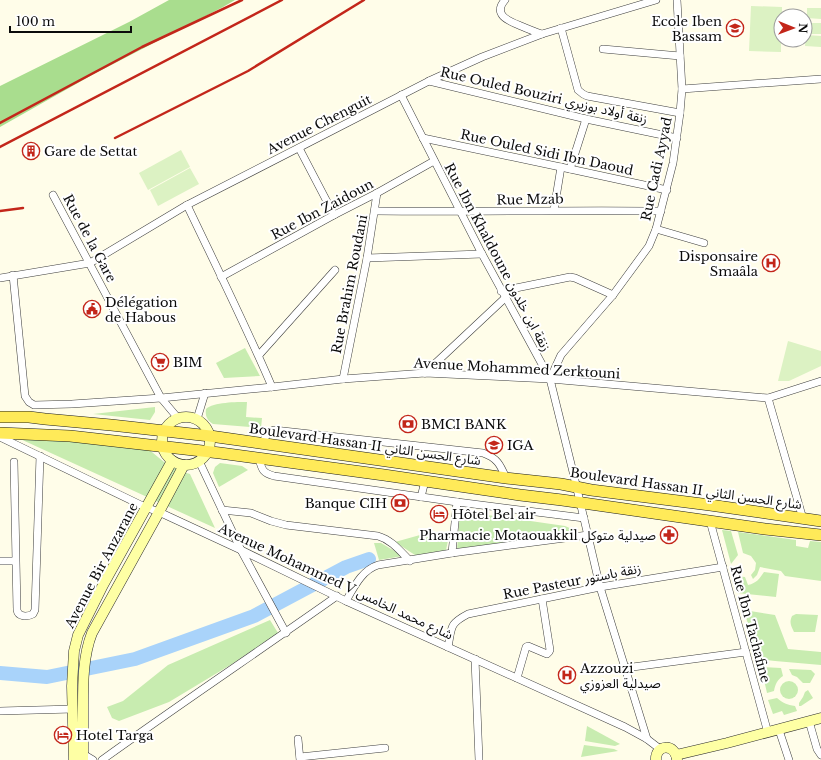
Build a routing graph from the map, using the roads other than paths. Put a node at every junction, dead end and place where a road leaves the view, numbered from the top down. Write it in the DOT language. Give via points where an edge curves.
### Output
graph roads {
  1 [pos="505,0"];
  2 [pos="656,0"];
  3 [pos="677,0"];
  4 [pos="561,28"];
  5 [pos="542,34"];
  6 [pos="603,49"];
  7 [pos="680,56"];
  8 [pos="821,79"];
  9 [pos="429,81"];
  10 [pos="682,89"];
  11 [pos="401,95"];
  12 [pos="680,113"];
  13 [pos="586,119"];
  14 [pos="423,138"];
  15 [pos="677,138"];
  16 [pos="299,148"];
  17 [pos="434,160"];
  18 [pos="561,167"];
  19 [pos="570,169"];
  20 [pos="667,190"];
  21 [pos="377,193"];
  22 [pos="53,195"];
  23 [pos="187,205"];
  24 [pos="554,210"];
  25 [pos="375,211"];
  26 [pos="661,211"];
  27 [pos="460,212"];
  28 [pos="334,215"];
  29 [pos="656,229"];
  30 [pos="704,243"];
  31 [pos="482,254"];
  32 [pos="366,258"];
  33 [pos="90,263"];
  34 [pos="335,270"];
  35 [pos="13,276"];
  36 [pos="220,276"];
  37 [pos="0,278"];
  38 [pos="501,290"];
  39 [pos="613,295"];
  40 [pos="505,298"];
  41 [pos="259,355"];
  42 [pos="425,373"];
  43 [pos="343,379"];
  44 [pos="550,379"];
  45 [pos="821,381"];
  46 [pos="272,387"];
  47 [pos="205,393"];
  48 [pos="161,398"];
  49 [pos="768,398"];
  50 [pos="0,417"];
  51 [pos="177,417"];
  52 [pos="197,419"];
  53 [pos="163,432"];
  54 [pos="0,433"];
  55 [pos="210,436"];
  56 [pos="0,437"];
  57 [pos="262,444"];
  58 [pos="162,447"];
  59 [pos="207,452"];
  60 [pos="40,456"];
  61 [pos="259,459"];
  62 [pos="172,461"];
  63 [pos="199,461"];
  64 [pos="14,462"];
  65 [pos="184,465"];
  66 [pos="506,478"];
  67 [pos="425,481"];
  68 [pos="576,487"];
  69 [pos="421,497"];
  70 [pos="457,502"];
  71 [pos="580,503"];
  72 [pos="145,507"];
  73 [pos="222,510"];
  74 [pos="159,512"];
  75 [pos="584,518"];
  76 [pos="803,519"];
  77 [pos="710,521"];
  78 [pos="821,521"];
  79 [pos="588,535"];
  80 [pos="821,535"];
  81 [pos="240,550"];
  82 [pos="452,553"];
  83 [pos="15,561"];
  84 [pos="410,561"];
  85 [pos="0,562"];
  86 [pos="723,567"];
  87 [pos="600,587"];
  88 [pos="334,595"];
  89 [pos="542,599"];
  90 [pos="346,601"];
  91 [pos="286,633"];
  92 [pos="448,647"];
  93 [pos="746,652"];
  94 [pos="475,659"];
  95 [pos="625,668"];
  96 [pos="517,678"];
  97 [pos="73,709"];
  98 [pos="0,711"];
  99 [pos="821,718"];
  100 [pos="809,721"];
  101 [pos="779,730"];
  102 [pos="768,733"];
  103 [pos="298,739"];
  104 [pos="647,739"];
  105 [pos="385,748"];
  106 [pos="660,749"];
  107 [pos="821,755"];
  108 [pos="83,757"];
  109 [pos="677,757"];
  110 [pos="300,758"];
  111 [pos="74,760"];
  112 [pos="93,760"];
  113 [pos="102,760"];
  114 [pos="479,760"];
  115 [pos="656,760"];
  116 [pos="789,760"];
  1 -- 5 [label="street" via="501,13 506,20"];
  2 -- 4 [label="street, Avenue Chenguit"];
  3 -- 7 [label="street, Rue Cadi Ayyad"];
  4 -- 5 [label="street, Avenue Chenguit"];
  4 -- 12 [label="street" via="578,90 583,94"];
  5 -- 9 [label="street, Avenue Chenguit"];
  6 -- 7 [label="street"];
  7 -- 10 [label="street, Rue Cadi Ayyad"];
  8 -- 10 [label="street"];
  9 -- 11 [label="street, Avenue Chenguit"];
  9 -- 13 [label="street, Rue Ouled Bouziri زنقة أولاد بوزيري"];
  10 -- 12 [label="street, Rue Cadi Ayyad"];
  11 -- 14 [label="street, Rue Ibn Khaldoune زنقة ابن خلدون"];
  11 -- 16 [label="street, Avenue Chenguit"];
  12 -- 15 [label="street, Rue Cadi Ayyad"];
  13 -- 15 [label="street, Rue Ouled Bouziri زنقة أولاد بوزيري"];
  13 -- 19 [label="street"];
  14 -- 17 [label="street, Rue Ibn Khaldoune زنقة ابن خلدون"];
  14 -- 18 [label="street, Rue Ouled Sidi Ibn Daoud"];
  15 -- 20 [label="street, Rue Cadi Ayyad"];
  16 -- 23 [label="street, Avenue Chenguit"];
  16 -- 28 [label="street"];
  17 -- 21 [label="street, Rue Ibn Zaidoun"];
  17 -- 27 [label="street, Rue Ibn Khaldoune زنقة ابن خلدون"];
  18 -- 19 [label="street, Rue Ouled Sidi Ibn Daoud"];
  18 -- 24 [label="street"];
  19 -- 20 [label="street, Rue Ouled Sidi Ibn Daoud"];
  20 -- 26 [label="street, Rue Cadi Ayyad"];
  21 -- 25 [label="street, Rue Brahim Roudani"];
  21 -- 28 [label="street, Rue Ibn Zaidoun"];
  22 -- 33 [label="street, Rue de la Gare"];
  23 -- 33 [label="street, Avenue Chenguit"];
  23 -- 36 [label="street"];
  24 -- 26 [label="street, Rue Mzab"];
  24 -- 27 [label="street, Rue Mzab"];
  25 -- 27 [label="street, Rue Mzab"];
  25 -- 32 [label="street, Rue Brahim Roudani"];
  26 -- 29 [label="street, Rue Cadi Ayyad"];
  27 -- 31 [label="street, Rue Ibn Khaldoune زنقة ابن خلدون"];
  28 -- 36 [label="street, Rue Ibn Zaidoun"];
  29 -- 30 [label="street"];
  29 -- 39 [label="street, Rue Cadi Ayyad" via="649,246"];
  31 -- 32 [label="street"];
  31 -- 38 [label="street, Rue Ibn Khaldoune زنقة ابن خلدون"];
  32 -- 43 [label="street, Rue Brahim Roudani"];
  33 -- 35 [label="street, Avenue Chenguit"];
  33 -- 48 [label="street, Rue de la Gare"];
  34 -- 41 [label="street"];
  35 -- 37 [label="street, Avenue Chenguit"];
  35 -- 48 [label="street, Avenue Mohammed Zerktouni" via="25,396 30,402 34,405 45,405"];
  36 -- 41 [label="street"];
  38 -- 39 [label="street" via="570,277"];
  38 -- 40 [label="street, Rue Ibn Khaldoune زنقة ابن خلدون"];
  39 -- 44 [label="street, Rue Cadi Ayyad" via="566,348"];
  40 -- 42 [label="street"];
  40 -- 44 [label="street, Rue Ibn Khaldoune زنقة ابن خلدون"];
  41 -- 46 [label="street"];
  42 -- 43 [label="street, Avenue Mohammed Zerktouni"];
  42 -- 44 [label="street, Avenue Mohammed Zerktouni"];
  43 -- 46 [label="street, Avenue Mohammed Zerktouni"];
  44 -- 49 [label="street, Avenue Mohammed Zerktouni"];
  44 -- 68 [label="street, Rue Ibn Khaldoune زنقة ابن خلدون"];
  45 -- 49 [label="street, Avenue Mohammed Zerktouni"];
  46 -- 47 [label="street, Avenue Mohammed Zerktouni"];
  47 -- 48 [label="street, Avenue Mohammed Zerktouni"];
  47 -- 52 [label="street"];
  48 -- 51 [label="street, Rue de la Gare"];
  49 -- 76 [label="street"];
  50 -- 53 [label="main road, Boulevard Hassan II شارع الحسن الثاني" via="111,425"];
  51 -- 52 [label="street"];
  51 -- 53 [label="street" via="168,423"];
  52 -- 55 [label="street" via="203,423"];
  53 -- 55 [label="main road, Boulevard Hassan II شارع الحسن الثاني"];
  53 -- 58 [label="street"];
  54 -- 58 [label="main road" via="70,436"];
  55 -- 57 [label="main road, Boulevard Hassan II شارع الحسن الثاني"];
  55 -- 59 [label="street"];
  56 -- 60 [label="street, Avenue Mohammed V شارع محمد الخامس"];
  57 -- 66 [label="main road, Boulevard Hassan II شارع الحسن الثاني"];
  57 -- 66 [label="street" via="268,432 274,430 483,453 499,463"];
  58 -- 59 [label="main road"];
  58 -- 62 [label="street"];
  59 -- 61 [label="main road"];
  59 -- 63 [label="street"];
  60 -- 72 [label="street, Avenue Mohammed V شارع محمد الخامس"];
  60 -- 83 [label="street" via="36,610 31,615 23,616 17,612"];
  61 -- 67 [label="main road"];
  61 -- 69 [label="street" via="263,471 268,474"];
  62 -- 65 [label="street"];
  62 -- 72 [label="street, Avenue Bir Anzarane"];
  63 -- 65 [label="street"];
  63 -- 73 [label="street"];
  64 -- 83 [label="street"];
  65 -- 74 [label="street, Avenue Bir Anzarane"];
  66 -- 68 [label="main road, Boulevard Hassan II شارع الحسن الثاني"];
  67 -- 69 [label="street"];
  67 -- 71 [label="main road"];
  68 -- 71 [label="street, Rue Ibn Khaldoune زنقة ابن خلدون"];
  68 -- 76 [label="main road, Boulevard Hassan II شارع الحسن الثاني"];
  69 -- 70 [label="street"];
  70 -- 75 [label="street"];
  70 -- 82 [label="street"];
  71 -- 75 [label="street, Rue Ibn Khaldoune زنقة ابن خلدون"];
  71 -- 77 [label="main road"];
  72 -- 74 [label="street, Avenue Mohammed V شارع محمد الخامس"];
  72 -- 97 [label="street, Avenue Bir Anzarane" via="78,635 73,662"];
  73 -- 81 [label="street"];
  73 -- 84 [label="street" via="251,513 286,525 378,536 390,541"];
  74 -- 81 [label="street, Avenue Mohammed V شارع محمد الخامس"];
  74 -- 108 [label="street, Avenue Bir Anzarane" via="89,641 83,687"];
  75 -- 79 [label="street, Rue Ibn Khaldoune زنقة ابن خلدون"];
  76 -- 78 [label="main road, Boulevard Hassan II شارع الحسن الثاني"];
  77 -- 80 [label="main road"];
  77 -- 86 [label="street, Rue Ibn Tachafine"];
  79 -- 82 [label="street"];
  79 -- 87 [label="street, Rue Ibn Khaldoune زنقة ابن خلدون"];
  81 -- 88 [label="street, Avenue Mohammed V شارع محمد الخامس"];
  81 -- 91 [label="street"];
  82 -- 84 [label="street"];
  83 -- 85 [label="street"];
  84 -- 90 [label="street" via="373,567 362,577"];
  86 -- 87 [label="street, Rue Pasteur زنقة باستور"];
  86 -- 93 [label="street, Rue Ibn Tachafine"];
  87 -- 89 [label="street, Rue Pasteur زنقة باستور"];
  87 -- 95 [label="street, Rue Ibn Khaldoune زنقة ابن خلدون"];
  88 -- 90 [label="street, Avenue Mohammed V شارع محمد الخامس"];
  88 -- 91 [label="street"];
  89 -- 92 [label="street, Rue Pasteur زنقة باستور" via="468,614 452,626"];
  89 -- 96 [label="street" via="550,650 547,654 526,647"];
  90 -- 92 [label="street, Avenue Mohammed V شارع محمد الخامس"];
  91 -- 113 [label="street"];
  92 -- 94 [label="street, Avenue Mohammed V شارع محمد الخامس"];
  93 -- 95 [label="street"];
  93 -- 102 [label="street, Rue Ibn Tachafine"];
  94 -- 96 [label="street, Avenue Mohammed V شارع محمد الخامس"];
  94 -- 114 [label="street"];
  95 -- 104 [label="street, Rue Ibn Khaldoune زنقة ابن خلدون"];
  96 -- 104 [label="street, Avenue Mohammed V شارع محمد الخامس"];
  97 -- 98 [label="street"];
  97 -- 111 [label="street, Avenue Bir Anzarane"];
  99 -- 100 [label="street"];
  100 -- 101 [label="street"];
  100 -- 107 [label="street"];
  101 -- 102 [label="street"];
  101 -- 116 [label="street"];
  102 -- 109 [label="street"];
  103 -- 110 [label="street"];
  104 -- 106 [label="street, Avenue Mohammed V شارع محمد الخامس"];
  105 -- 110 [label="street"];
  106 -- 109 [label="street" via="670,748"];
  106 -- 115 [label="street"];
  108 -- 112 [label="street"];
}
